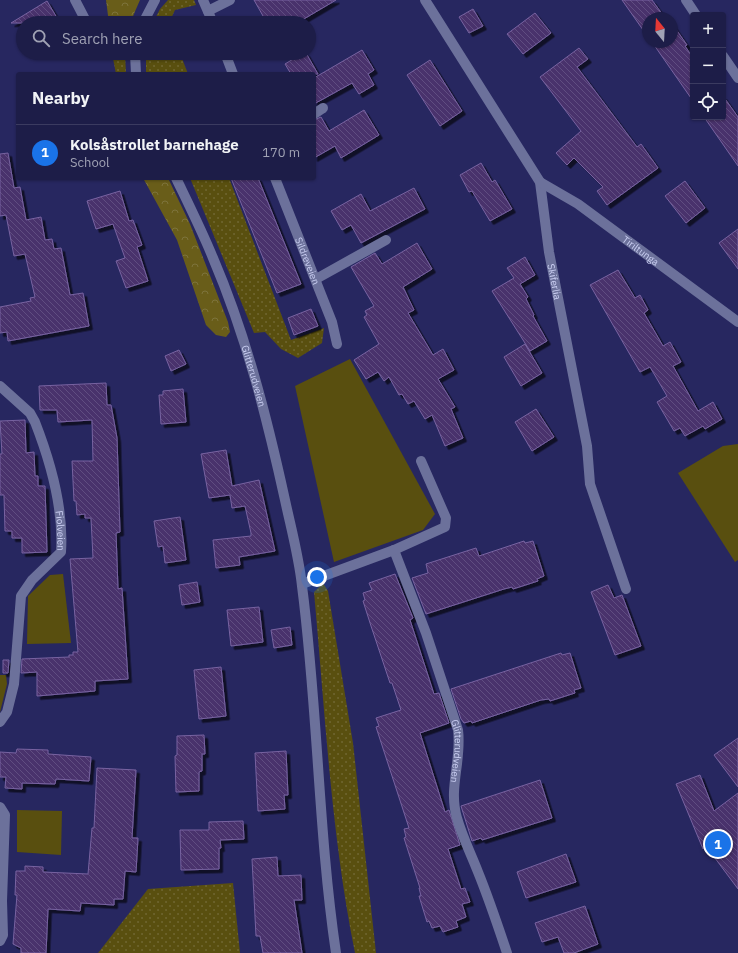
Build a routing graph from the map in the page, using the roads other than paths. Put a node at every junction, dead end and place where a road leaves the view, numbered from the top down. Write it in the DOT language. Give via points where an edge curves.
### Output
graph roads {
  1 [pos="75,0"];
  2 [pos="155,0"];
  3 [pos="204,0"];
  4 [pos="230,0"];
  5 [pos="425,0"];
  6 [pos="686,0"];
  7 [pos="208,11"];
  8 [pos="694,12"];
  9 [pos="84,16"];
  10 [pos="147,16"];
  11 [pos="210,16"];
  12 [pos="135,60"];
  13 [pos="228,60"];
  14 [pos="726,60"];
  15 [pos="136,72"];
  16 [pos="232,72"];
  17 [pos="738,78"];
  18 [pos="324,108"];
  19 [pos="316,113"];
  20 [pos="177,180"];
  21 [pos="276,180"];
  22 [pos="540,182"];
  23 [pos="386,240"];
  24 [pos="316,279"];
  25 [pos="738,322"];
  26 [pos="337,344"];
  27 [pos="0,386"];
  28 [pos="421,461"];
  29 [pos="394,550"];
  30 [pos="302,584"];
  31 [pos="626,589"];
  32 [pos="0,722"];
  33 [pos="0,807"];
  34 [pos="0,941"];
  35 [pos="336,953"];
  36 [pos="507,953"];
  1 -- 9 [label="street"];
  2 -- 10 [label="street"];
  3 -- 7 [label="street"];
  4 -- 7 [label="street"];
  5 -- 22 [label="street, Skiferlia"];
  6 -- 8 [label="street"];
  7 -- 11 [label="street"];
  12 -- 15 [label="street"];
  13 -- 16 [label="street"];
  14 -- 17 [label="street"];
  18 -- 19 [label="street"];
  20 -- 30 [label="street, Glitterudveien" via="214,258 249,358 278,468"];
  21 -- 24 [label="street, Sildreveien"];
  22 -- 25 [label="street, Tiriltunga" via="578,204"];
  22 -- 31 [label="street, Skiferlia" via="549,252 587,446 590,484"];
  23 -- 24 [label="street"];
  24 -- 26 [label="street, Sildreveien" via="332,322"];
  27 -- 32 [label="street, Fiolveien" via="30,413 35,422 56,491 62,530 61,552 32,580 21,596 14,684 8,712"];
  28 -- 29 [label="street" via="447,523 445,527"];
  29 -- 30 [label="street"];
  29 -- 36 [label="street, Glitterudveien" via="426,633 458,730 459,758 454,781 456,818 491,903"];
  30 -- 35 [label="street, Glitterudveien" via="312,673 323,842"];
  33 -- 34 [label="street" via="5,815 3,934"];
}
